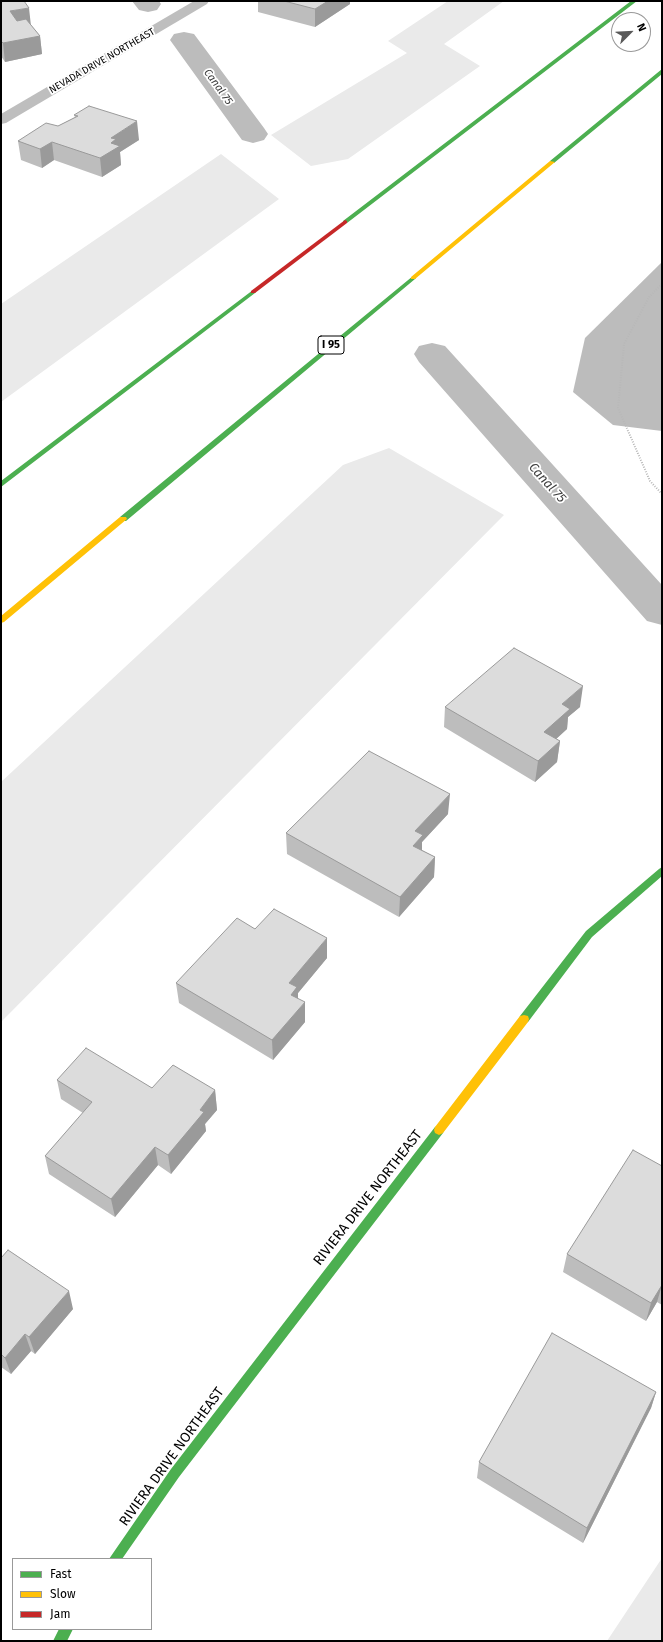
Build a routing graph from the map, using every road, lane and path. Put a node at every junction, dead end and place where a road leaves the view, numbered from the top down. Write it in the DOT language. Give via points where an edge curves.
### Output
graph roads {
  1 [pos="204,1"];
  2 [pos="634,1"];
  3 [pos="662,71"];
  4 [pos="1,120"];
  5 [pos="662,284"];
  6 [pos="1,485"];
  7 [pos="662,494"];
  8 [pos="1,620"];
  9 [pos="662,871"];
  10 [pos="116,1558"];
  11 [pos="66,1630"];
  12 [pos="58,1641"];
  1 -- 4 [label="street, NEVADA DRIVE NORTHEAST"];
  2 -- 6 [label="main road"];
  3 -- 8 [label="main road, I 95"];
  5 -- 7 [label="path" via="649,297 624,344 618,408 650,482"];
  9 -- 10 [label="main road, RIVIERA DRIVE NORTHEAST" via="589,934 174,1473"];
  11 -- 12 [label="main road"];
}
